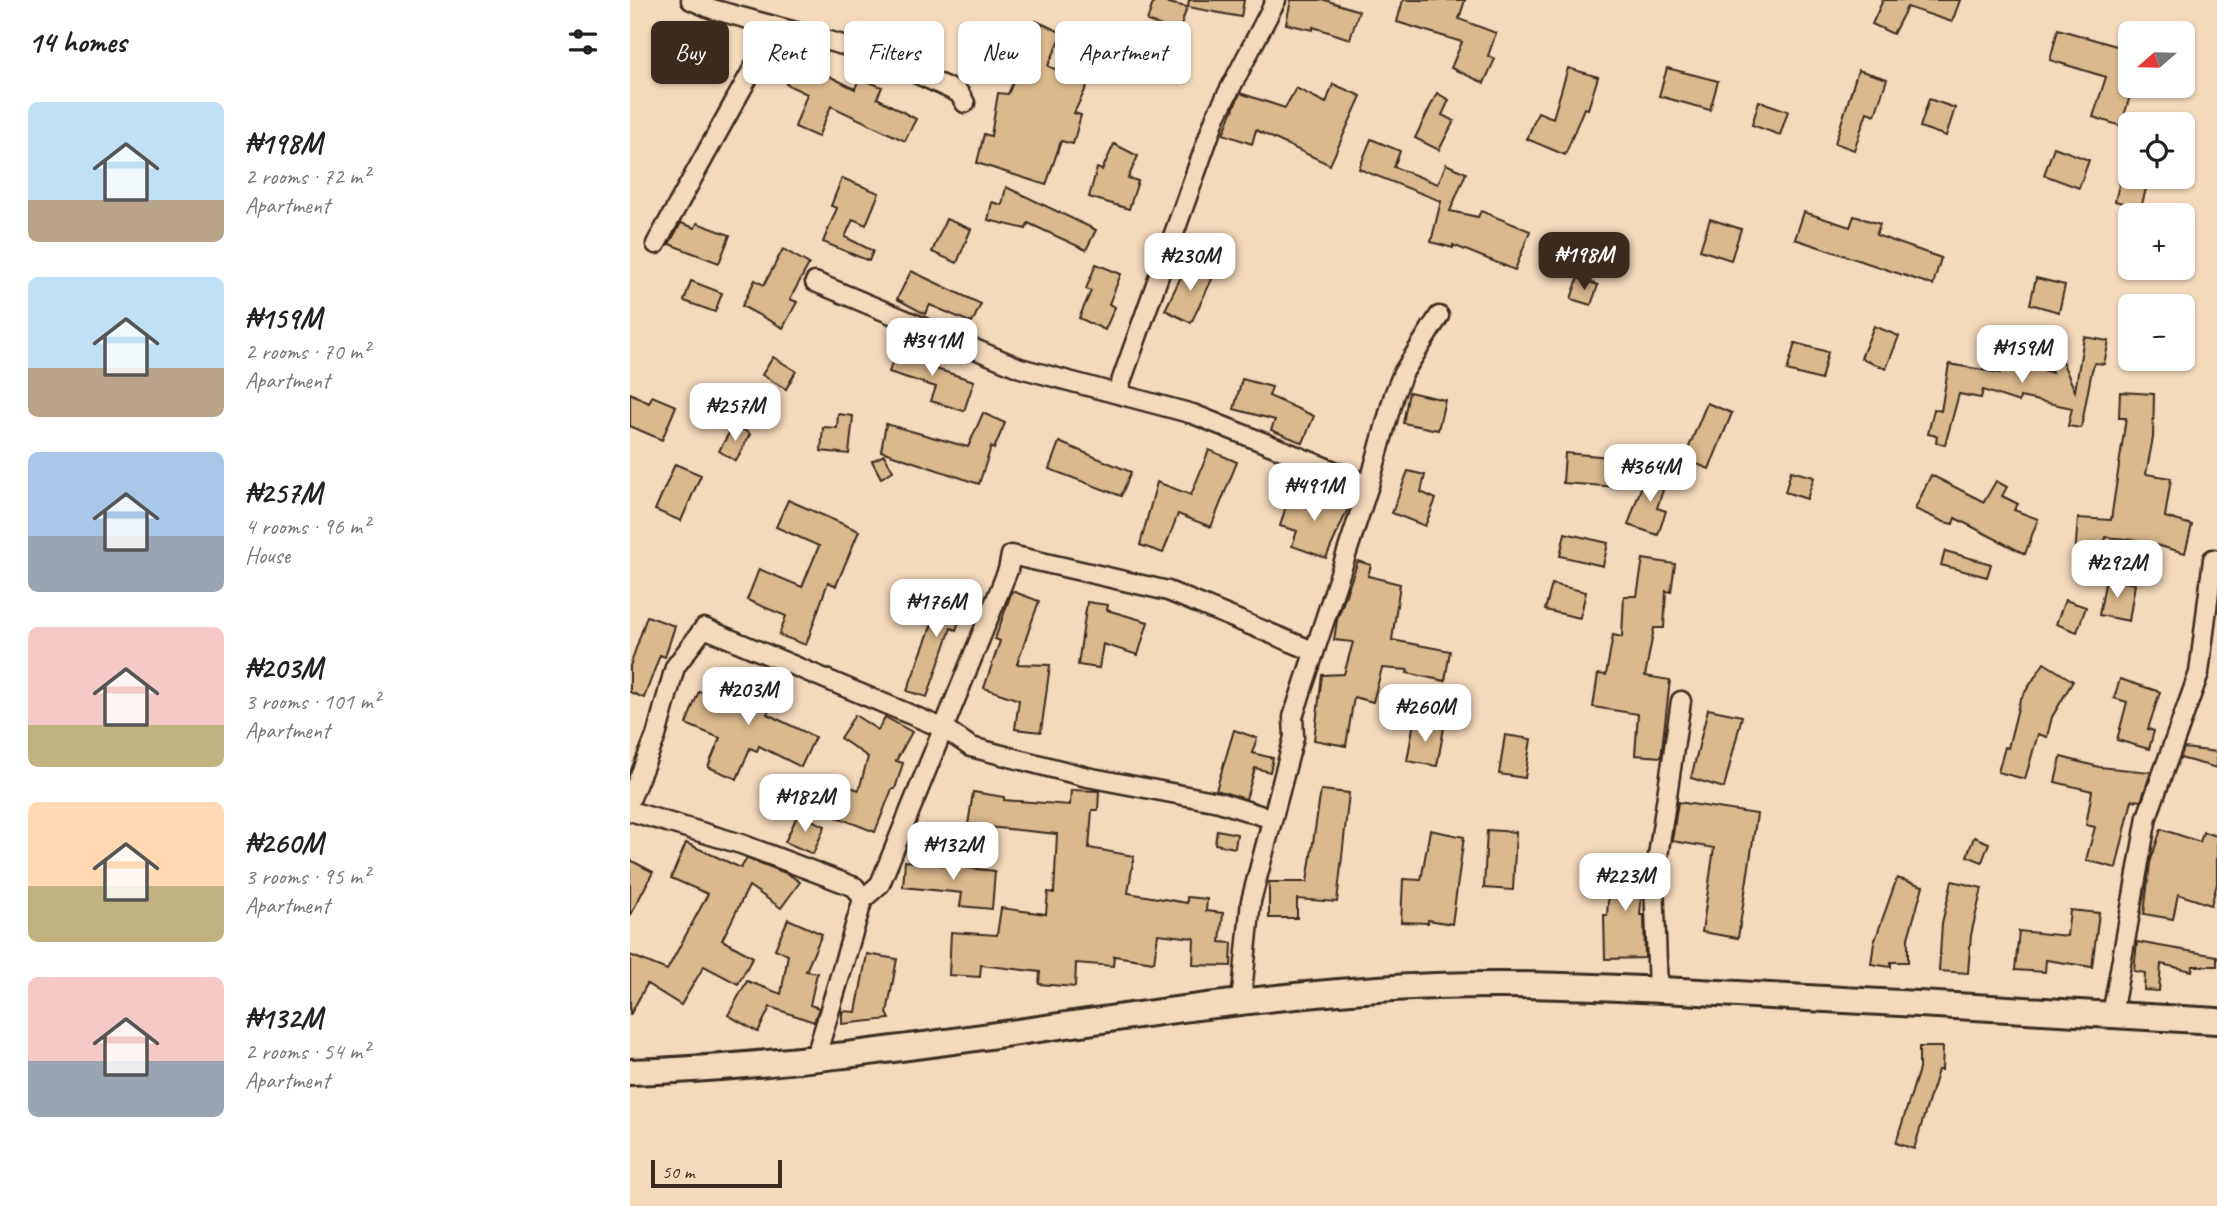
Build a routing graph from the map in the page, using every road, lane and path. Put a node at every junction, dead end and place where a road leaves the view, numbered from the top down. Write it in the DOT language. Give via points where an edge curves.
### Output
graph roads {
  1 [pos="691,0"];
  2 [pos="1276,0"];
  3 [pos="755,21"];
  4 [pos="830,41"];
  5 [pos="744,84"];
  6 [pos="965,103"];
  7 [pos="656,244"];
  8 [pos="815,282"];
  9 [pos="1439,316"];
  10 [pos="1117,393"];
  11 [pos="1369,485"];
  12 [pos="2213,559"];
  13 [pos="1313,651"];
  14 [pos="1681,701"];
  15 [pos="945,729"];
  16 [pos="630,800"];
  17 [pos="630,811"];
  18 [pos="1272,819"];
  19 [pos="863,899"];
  20 [pos="1658,989"];
  21 [pos="1241,1003"];
  22 [pos="2112,1015"];
  23 [pos="2217,1021"];
  24 [pos="816,1056"];
  25 [pos="630,1072"];
  1 -- 3 [label="street"];
  2 -- 10 [label="street" via="1216,116"];
  4 -- 6 [label="street" via="873,53 959,93"];
  5 -- 7 [label="street"];
  8 -- 10 [label="street" via="1020,368"];
  9 -- 11 [label="street" via="1403,373"];
  10 -- 11 [label="street" via="1193,414"];
  11 -- 13 [label="street"];
  12 -- 22 [label="street" via="2199,673 2147,817"];
  13 -- 15 [label="street" via="1168,591 1011,555"];
  13 -- 18 [label="street" via="1293,717 1294,737"];
  14 -- 20 [label="street" via="1654,883"];
  15 -- 16 [label="street" via="704,628 675,667 656,736"];
  15 -- 18 [label="street" via="971,747 1087,777 1219,802"];
  15 -- 19 [label="street" via="880,884"];
  17 -- 19 [label="street" via="753,848 855,887"];
  18 -- 21 [label="street" via="1251,901"];
  19 -- 24 [label="street"];
  20 -- 21 [label="main road" via="1450,985"];
  20 -- 22 [label="main road"];
  21 -- 24 [label="main road"];
  22 -- 23 [label="main road"];
  24 -- 25 [label="main road"];
}
